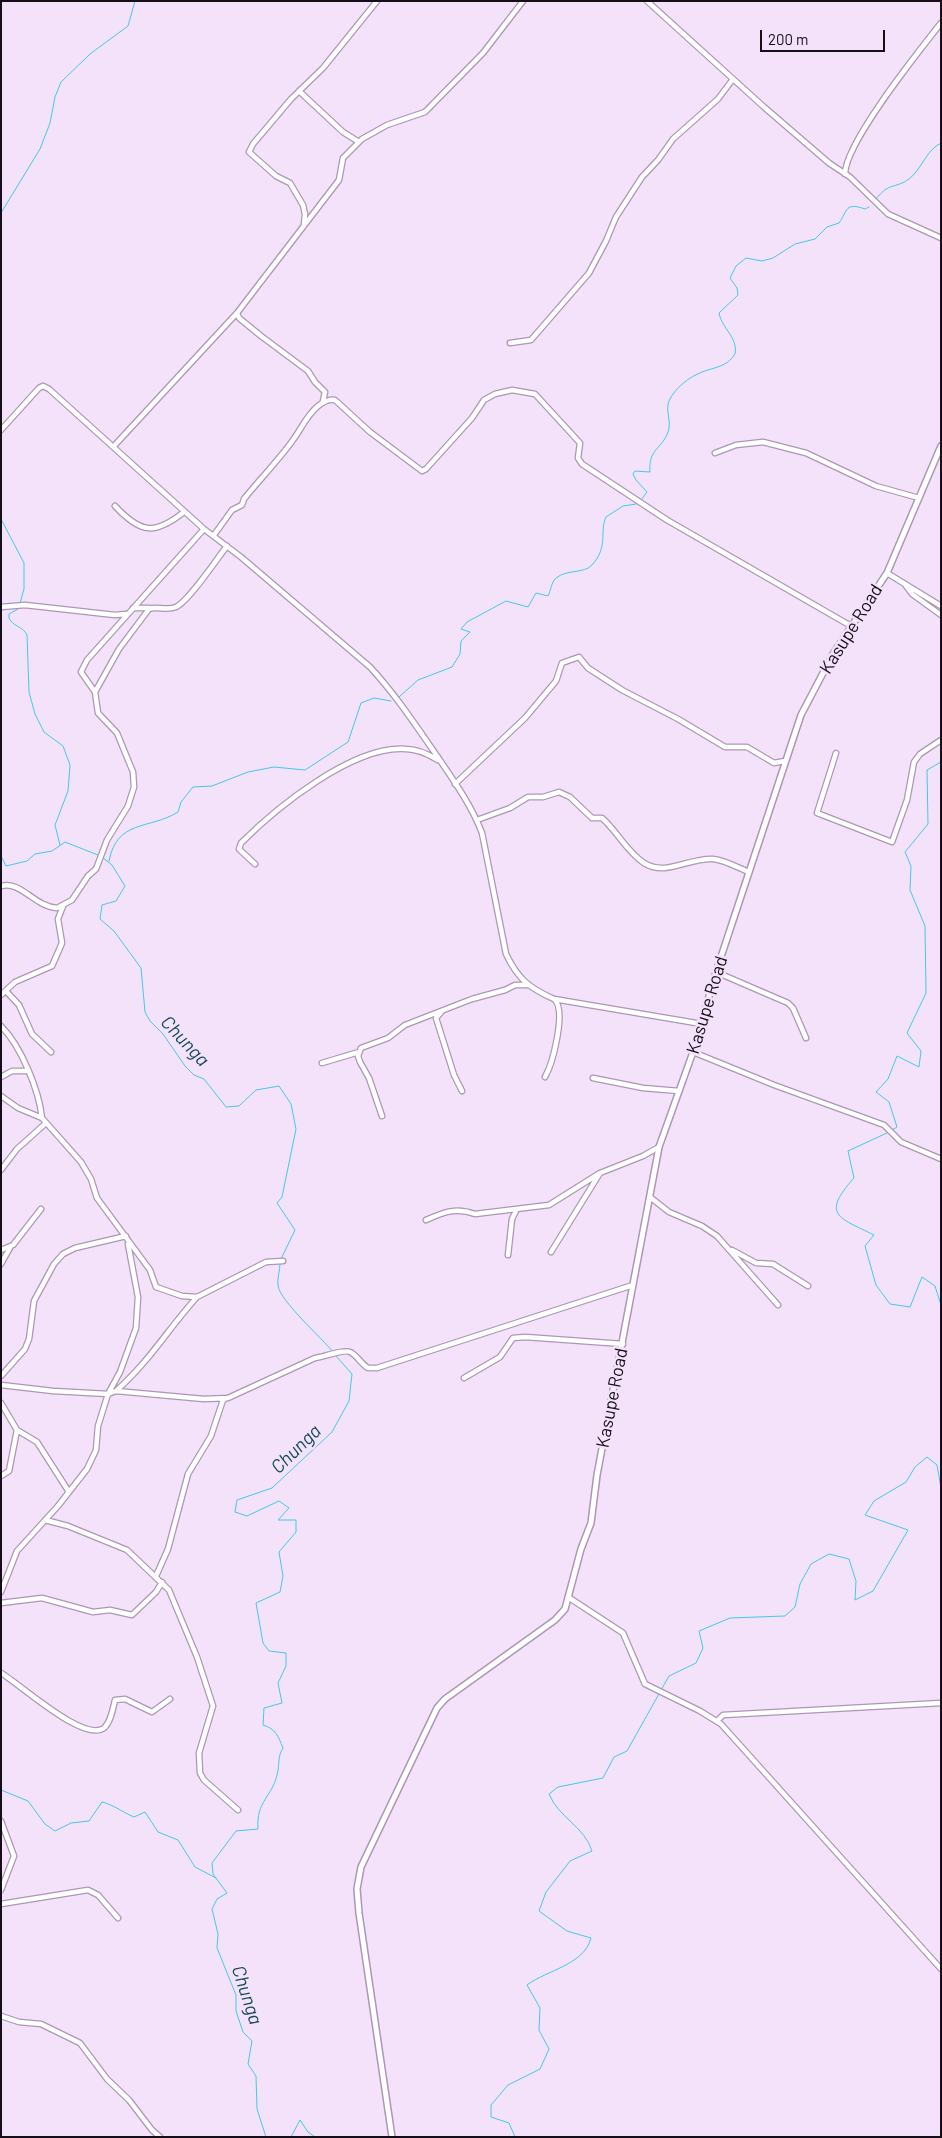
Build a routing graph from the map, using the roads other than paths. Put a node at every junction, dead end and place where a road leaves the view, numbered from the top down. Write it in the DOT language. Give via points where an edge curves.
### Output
graph roads {
  1 [pos="377,1"];
  2 [pos="523,1"];
  3 [pos="647,1"];
  4 [pos="941,23"];
  5 [pos="733,79"];
  6 [pos="300,91"];
  7 [pos="359,142"];
  8 [pos="845,174"];
  9 [pos="303,227"];
  10 [pos="941,238"];
  11 [pos="238,313"];
  12 [pos="510,343"];
  13 [pos="322,403"];
  14 [pos="1,430"];
  15 [pos="114,446"];
  16 [pos="941,446"];
  17 [pos="715,453"];
  18 [pos="919,498"];
  19 [pos="115,506"];
  20 [pos="184,512"];
  21 [pos="204,529"];
  22 [pos="214,535"];
  23 [pos="227,546"];
  24 [pos="888,573"];
  25 [pos="905,584"];
  26 [pos="941,606"];
  27 [pos="1,607"];
  28 [pos="134,608"];
  29 [pos="150,608"];
  30 [pos="128,613"];
  31 [pos="941,615"];
  32 [pos="851,626"];
  33 [pos="95,692"];
  34 [pos="941,740"];
  35 [pos="836,753"];
  36 [pos="785,761"];
  37 [pos="441,762"];
  38 [pos="456,784"];
  39 [pos="477,820"];
  40 [pos="255,864"];
  41 [pos="749,872"];
  42 [pos="1,886"];
  43 [pos="63,906"];
  44 [pos="716,972"];
  45 [pos="528,984"];
  46 [pos="6,990"];
  47 [pos="1,995"];
  48 [pos="554,999"];
  49 [pos="442,1010"];
  50 [pos="702,1024"];
  51 [pos="1,1026"];
  52 [pos="806,1038"];
  53 [pos="51,1052"];
  54 [pos="359,1052"];
  55 [pos="693,1052"];
  56 [pos="322,1063"];
  57 [pos="27,1071"];
  58 [pos="1,1077"];
  59 [pos="545,1077"];
  60 [pos="593,1078"];
  61 [pos="462,1091"];
  62 [pos="679,1091"];
  63 [pos="1,1096"];
  64 [pos="382,1116"];
  65 [pos="42,1118"];
  66 [pos="46,1123"];
  67 [pos="658,1147"];
  68 [pos="941,1159"];
  69 [pos="1,1170"];
  70 [pos="600,1172"];
  71 [pos="650,1198"];
  72 [pos="41,1209"];
  73 [pos="516,1210"];
  74 [pos="426,1220"];
  75 [pos="126,1236"];
  76 [pos="128,1242"];
  77 [pos="11,1246"];
  78 [pos="727,1246"];
  79 [pos="1,1250"];
  80 [pos="551,1252"];
  81 [pos="508,1255"];
  82 [pos="280,1261"];
  83 [pos="1,1264"];
  84 [pos="633,1285"];
  85 [pos="808,1286"];
  86 [pos="197,1297"];
  87 [pos="778,1305"];
  88 [pos="623,1344"];
  89 [pos="1,1376"];
  90 [pos="464,1378"];
  91 [pos="1,1385"];
  92 [pos="116,1391"];
  93 [pos="108,1394"];
  94 [pos="228,1398"];
  95 [pos="1,1403"];
  96 [pos="17,1430"];
  97 [pos="1,1476"];
  98 [pos="69,1492"];
  99 [pos="45,1520"];
  100 [pos="156,1576"];
  101 [pos="162,1582"];
  102 [pos="1,1592"];
  103 [pos="568,1598"];
  104 [pos="1,1602"];
  105 [pos="1,1673"];
  106 [pos="170,1699"];
  107 [pos="941,1703"];
  108 [pos="717,1720"];
  109 [pos="238,1810"];
  110 [pos="1,1821"];
  111 [pos="1,1869"];
  112 [pos="7,1871"];
  113 [pos="1,1890"];
  114 [pos="1,1904"];
  115 [pos="118,1918"];
  116 [pos="941,1969"];
  117 [pos="1,2016"];
  118 [pos="160,2137"];
  119 [pos="392,2137"];
  1 -- 6 [label="street" via="323,68"];
  2 -- 7 [label="street" via="483,53 429,109 380,128"];
  3 -- 5 [label="street"];
  4 -- 8 [label="street" via="851,151"];
  5 -- 8 [label="street"];
  5 -- 12 [label="street" via="718,99 673,139 639,182 616,217 584,279 531,340"];
  6 -- 7 [label="street" via="343,132"];
  6 -- 9 [label="street" via="249,152 276,176 290,183 303,205"];
  7 -- 9 [label="street" via="343,158 339,180"];
  8 -- 10 [label="street" via="888,214"];
  9 -- 11 [label="street"];
  11 -- 13 [label="street" via="239,318 308,371 325,392"];
  11 -- 15 [label="street"];
  13 -- 22 [label="street" via="306,418 277,462 242,505 232,510"];
  13 -- 32 [label="street" via="336,400 370,432 422,471 488,397 512,390 532,393 580,443 578,458 582,464 667,520"];
  14 -- 15 [label="street" via="43,386"];
  15 -- 20 [label="street"];
  16 -- 18 [label="street, Kasupe Road"];
  17 -- 18 [label="street" via="736,445 763,442 806,453 876,486"];
  18 -- 24 [label="street, Kasupe Road"];
  19 -- 20 [label="street" via="137,526 151,530"];
  20 -- 21 [label="street"];
  21 -- 22 [label="street"];
  21 -- 28 [label="street"];
  22 -- 23 [label="street"];
  23 -- 29 [label="street" via="178,606"];
  23 -- 37 [label="street" via="370,667 398,700"];
  24 -- 25 [label="street"];
  24 -- 32 [label="street, Kasupe Road"];
  25 -- 26 [label="street"];
  25 -- 31 [label="street" via="912,594"];
  27 -- 30 [label="street" via="25,605 115,615"];
  28 -- 29 [label="street"];
  28 -- 30 [label="street"];
  29 -- 33 [label="street" via="119,649"];
  30 -- 33 [label="street" via="83,666 82,673"];
  32 -- 36 [label="street, Kasupe Road" via="801,715"];
  33 -- 43 [label="street" via="98,713 118,733 133,772 134,787 128,806 107,840 96,869 72,900"];
  34 -- 35 [label="street" via="914,762 907,800 892,842 817,813"];
  36 -- 38 [label="street" via="774,763 747,747 725,746 622,690 575,657 562,663 556,681 519,725"];
  36 -- 41 [label="street, Kasupe Road"];
  37 -- 38 [label="street"];
  37 -- 40 [label="street" via="405,748 351,761 277,809 241,843 239,849"];
  38 -- 39 [label="street"];
  39 -- 41 [label="street" via="528,798 559,792 570,797 592,818 602,818 632,853 648,865 677,867 715,859"];
  39 -- 45 [label="street" via="506,954 515,972"];
  41 -- 44 [label="street, Kasupe Road"];
  42 -- 43 [label="street" via="14,886 50,907"];
  43 -- 46 [label="street" via="58,919 62,943 52,966 15,982"];
  44 -- 50 [label="street, Kasupe Road"];
  44 -- 52 [label="street" via="788,1003"];
  45 -- 48 [label="street"];
  45 -- 49 [label="street" via="515,985"];
  46 -- 47 [label="street"];
  46 -- 53 [label="street" via="19,1005 32,1034"];
  48 -- 50 [label="street"];
  48 -- 59 [label="street" via="560,1006 560,1013 553,1056"];
  49 -- 54 [label="street" via="405,1025 388,1038 361,1048"];
  49 -- 61 [label="street" via="436,1018"];
  50 -- 55 [label="street, Kasupe Road"];
  51 -- 57 [label="street" via="16,1044"];
  54 -- 56 [label="street"];
  54 -- 64 [label="street"];
  55 -- 62 [label="street, Kasupe Road"];
  55 -- 68 [label="street" via="884,1125 901,1142"];
  57 -- 58 [label="street" via="12,1071"];
  57 -- 65 [label="street"];
  60 -- 62 [label="street"];
  62 -- 67 [label="street, Kasupe Road"];
  63 -- 65 [label="street" via="18,1108"];
  65 -- 66 [label="street"];
  66 -- 69 [label="street" via="17,1149"];
  66 -- 75 [label="street" via="81,1162 97,1198"];
  67 -- 70 [label="street"];
  67 -- 71 [label="street, Kasupe Road"];
  70 -- 73 [label="street" via="548,1205"];
  70 -- 80 [label="street"];
  71 -- 78 [label="street" via="669,1212 708,1229"];
  71 -- 84 [label="street, Kasupe Road"];
  72 -- 77 [label="street"];
  73 -- 74 [label="street" via="475,1214 448,1210"];
  73 -- 81 [label="street"];
  75 -- 76 [label="street"];
  75 -- 89 [label="street" via="76,1248 63,1254 54,1264 34,1301 25,1349"];
  76 -- 86 [label="street" via="150,1270 156,1287 182,1296"];
  76 -- 93 [label="street" via="138,1297 137,1320 128,1353"];
  77 -- 79 [label="street"];
  77 -- 83 [label="street"];
  78 -- 85 [label="street" via="756,1263 773,1264"];
  78 -- 87 [label="street"];
  82 -- 86 [label="street" via="266,1262"];
  84 -- 88 [label="street, Kasupe Road"];
  84 -- 94 [label="street" via="377,1368 368,1368 350,1351 343,1350 328,1357 315,1358"];
  86 -- 92 [label="street" via="152,1355"];
  88 -- 90 [label="street" via="513,1338 500,1357"];
  88 -- 103 [label="street, Kasupe Road" via="597,1475 591,1523"];
  91 -- 93 [label="street"];
  92 -- 93 [label="street"];
  92 -- 94 [label="street"];
  93 -- 98 [label="street" via="98,1426 96,1450 87,1470"];
  94 -- 100 [label="street" via="223,1400 211,1436 188,1474 168,1549"];
  95 -- 96 [label="street"];
  96 -- 97 [label="street" via="9,1471"];
  96 -- 98 [label="street" via="37,1442"];
  98 -- 99 [label="street"];
  99 -- 100 [label="street" via="127,1550"];
  99 -- 102 [label="street" via="17,1551"];
  100 -- 101 [label="street"];
  101 -- 104 [label="street" via="160,1588 132,1615 110,1610 86,1611 54,1599"];
  101 -- 109 [label="street" via="197,1657 213,1706 199,1753 200,1773"];
  103 -- 108 [label="street" via="623,1633 645,1684"];
  103 -- 119 [label="street, Kasupe Road" via="562,1615 437,1708 361,1867 356,1889 358,1913"];
  105 -- 106 [label="street" via="41,1704 91,1732 102,1730 108,1724 115,1700 125,1699 152,1712"];
  107 -- 108 [label="street" via="723,1715"];
  108 -- 116 [label="street"];
  110 -- 112 [label="street" via="14,1851"];
  111 -- 112 [label="street"];
  112 -- 113 [label="street"];
  114 -- 115 [label="street" via="88,1890 98,1895"];
  117 -- 118 [label="street" via="41,2024 80,2043 107,2079"];
}
